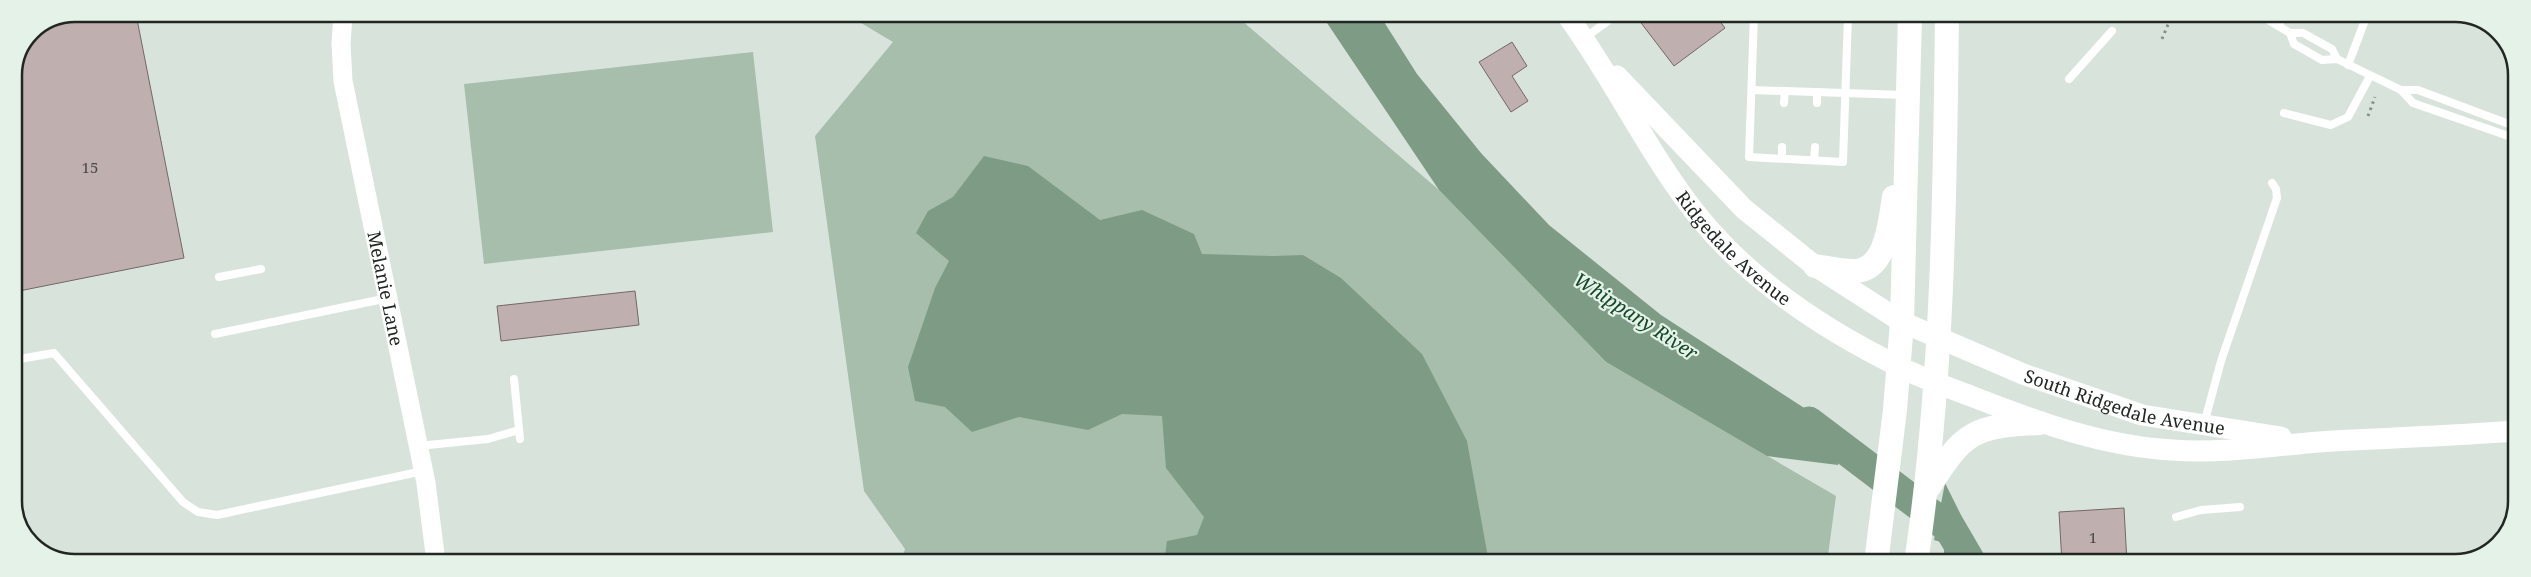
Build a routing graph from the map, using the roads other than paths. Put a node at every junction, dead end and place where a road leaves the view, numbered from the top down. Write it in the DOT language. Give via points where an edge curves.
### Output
graph roads {
  1 [pos="342,22"];
  2 [pos="1574,22"];
  3 [pos="1608,22"];
  4 [pos="1754,22"];
  5 [pos="1848,22"];
  6 [pos="1910,22"];
  7 [pos="1947,22"];
  8 [pos="2272,22"];
  9 [pos="2280,22"];
  10 [pos="2364,22"];
  11 [pos="2279,26"];
  12 [pos="2112,31"];
  13 [pos="2290,33"];
  14 [pos="1588,43"];
  15 [pos="2337,59"];
  16 [pos="2348,65"];
  17 [pos="2370,76"];
  18 [pos="2068,79"];
  19 [pos="1752,90"];
  20 [pos="2401,90"];
  21 [pos="1785,91"];
  22 [pos="1817,92"];
  23 [pos="1846,93"];
  24 [pos="1908,95"];
  25 [pos="1784,103"];
  26 [pos="1817,103"];
  27 [pos="2284,113"];
  28 [pos="2508,124"];
  29 [pos="2508,136"];
  30 [pos="1782,147"];
  31 [pos="1814,147"];
  32 [pos="1782,158"];
  33 [pos="1814,160"];
  34 [pos="1907,163"];
  35 [pos="2272,183"];
  36 [pos="1815,266"];
  37 [pos="261,269"];
  38 [pos="219,277"];
  39 [pos="388,298"];
  40 [pos="1902,322"];
  41 [pos="215,334"];
  42 [pos="1938,338"];
  43 [pos="23,358"];
  44 [pos="1899,367"];
  45 [pos="514,379"];
  46 [pos="1936,382"];
  47 [pos="2040,424"];
  48 [pos="2204,426"];
  49 [pos="519,430"];
  50 [pos="2508,431"];
  51 [pos="520,439"];
  52 [pos="2318,442"];
  53 [pos="418,446"];
  54 [pos="423,471"];
  55 [pos="1927,490"];
  56 [pos="2240,506"];
  57 [pos="2176,517"];
  58 [pos="435,554"];
  59 [pos="1877,554"];
  60 [pos="1917,554"];
  1 -- 39 [label="street, Melanie Lane" via="343,81"];
  2 -- 14 [label="main road, Ridgedale Avenue"];
  3 -- 14 [label="lane"];
  4 -- 19 [label="lane"];
  5 -- 23 [label="lane"];
  6 -- 24 [label="main road"];
  7 -- 42 [label="main road"];
  8 -- 11 [label="lane"];
  9 -- 11 [label="lane"];
  10 -- 16 [label="lane"];
  11 -- 13 [label="lane"];
  12 -- 18 [label="lane"];
  13 -- 15 [label="lane" via="2303,33 2332,49"];
  13 -- 15 [label="lane" via="2294,44 2322,60"];
  14 -- 36 [label="main road, Ridgedale Avenue" via="1731,196"];
  14 -- 44 [label="main road, Ridgedale Avenue" via="1663,170 1705,224 1756,275 1816,321"];
  15 -- 16 [label="lane"];
  16 -- 17 [label="lane"];
  17 -- 20 [label="lane"];
  17 -- 27 [label="lane" via="2348,118 2331,124"];
  19 -- 21 [label="lane"];
  19 -- 32 [label="lane" via="1749,157"];
  20 -- 28 [label="lane" via="2418,90"];
  20 -- 29 [label="lane" via="2413,103"];
  21 -- 22 [label="lane"];
  21 -- 25 [label="lane"];
  22 -- 23 [label="lane"];
  22 -- 26 [label="lane"];
  23 -- 24 [label="lane"];
  23 -- 33 [label="lane" via="1843,162"];
  24 -- 34 [label="main road"];
  30 -- 32 [label="lane"];
  31 -- 33 [label="lane"];
  32 -- 33 [label="lane"];
  34 -- 36 [label="main road" via="1895,189 1886,246 1870,265 1856,271"];
  34 -- 40 [label="main road"];
  35 -- 48 [label="lane" via="2277,198 2220,362"];
  36 -- 40 [label="main road, Ridgedale Avenue"];
  37 -- 38 [label="lane"];
  39 -- 41 [label="lane"];
  39 -- 53 [label="street, Melanie Lane"];
  40 -- 42 [label="main road, Ridgedale Avenue"];
  40 -- 44 [label="main road"];
  42 -- 46 [label="main road"];
  42 -- 48 [label="main road, South Ridgedale Avenue" via="2074,393 2142,414"];
  43 -- 54 [label="lane" via="54,352 183,502 198,512 217,515"];
  44 -- 46 [label="main road, Ridgedale Avenue"];
  44 -- 59 [label="main road"];
  45 -- 49 [label="lane"];
  46 -- 47 [label="main road, South Ridgedale Avenue"];
  46 -- 55 [label="main road"];
  47 -- 52 [label="main road, South Ridgedale Avenue" via="2119,443 2170,450 2208,452"];
  47 -- 55 [label="main road" via="1999,425 1972,434 1951,453"];
  48 -- 52 [label="main road, South Ridgedale Avenue"];
  49 -- 51 [label="lane"];
  49 -- 53 [label="lane" via="488,439"];
  50 -- 52 [label="main road, South Ridgedale Avenue"];
  53 -- 54 [label="street, Melanie Lane"];
  54 -- 58 [label="street, Melanie Lane"];
  55 -- 60 [label="main road"];
  56 -- 57 [label="lane" via="2201,510"];
}
